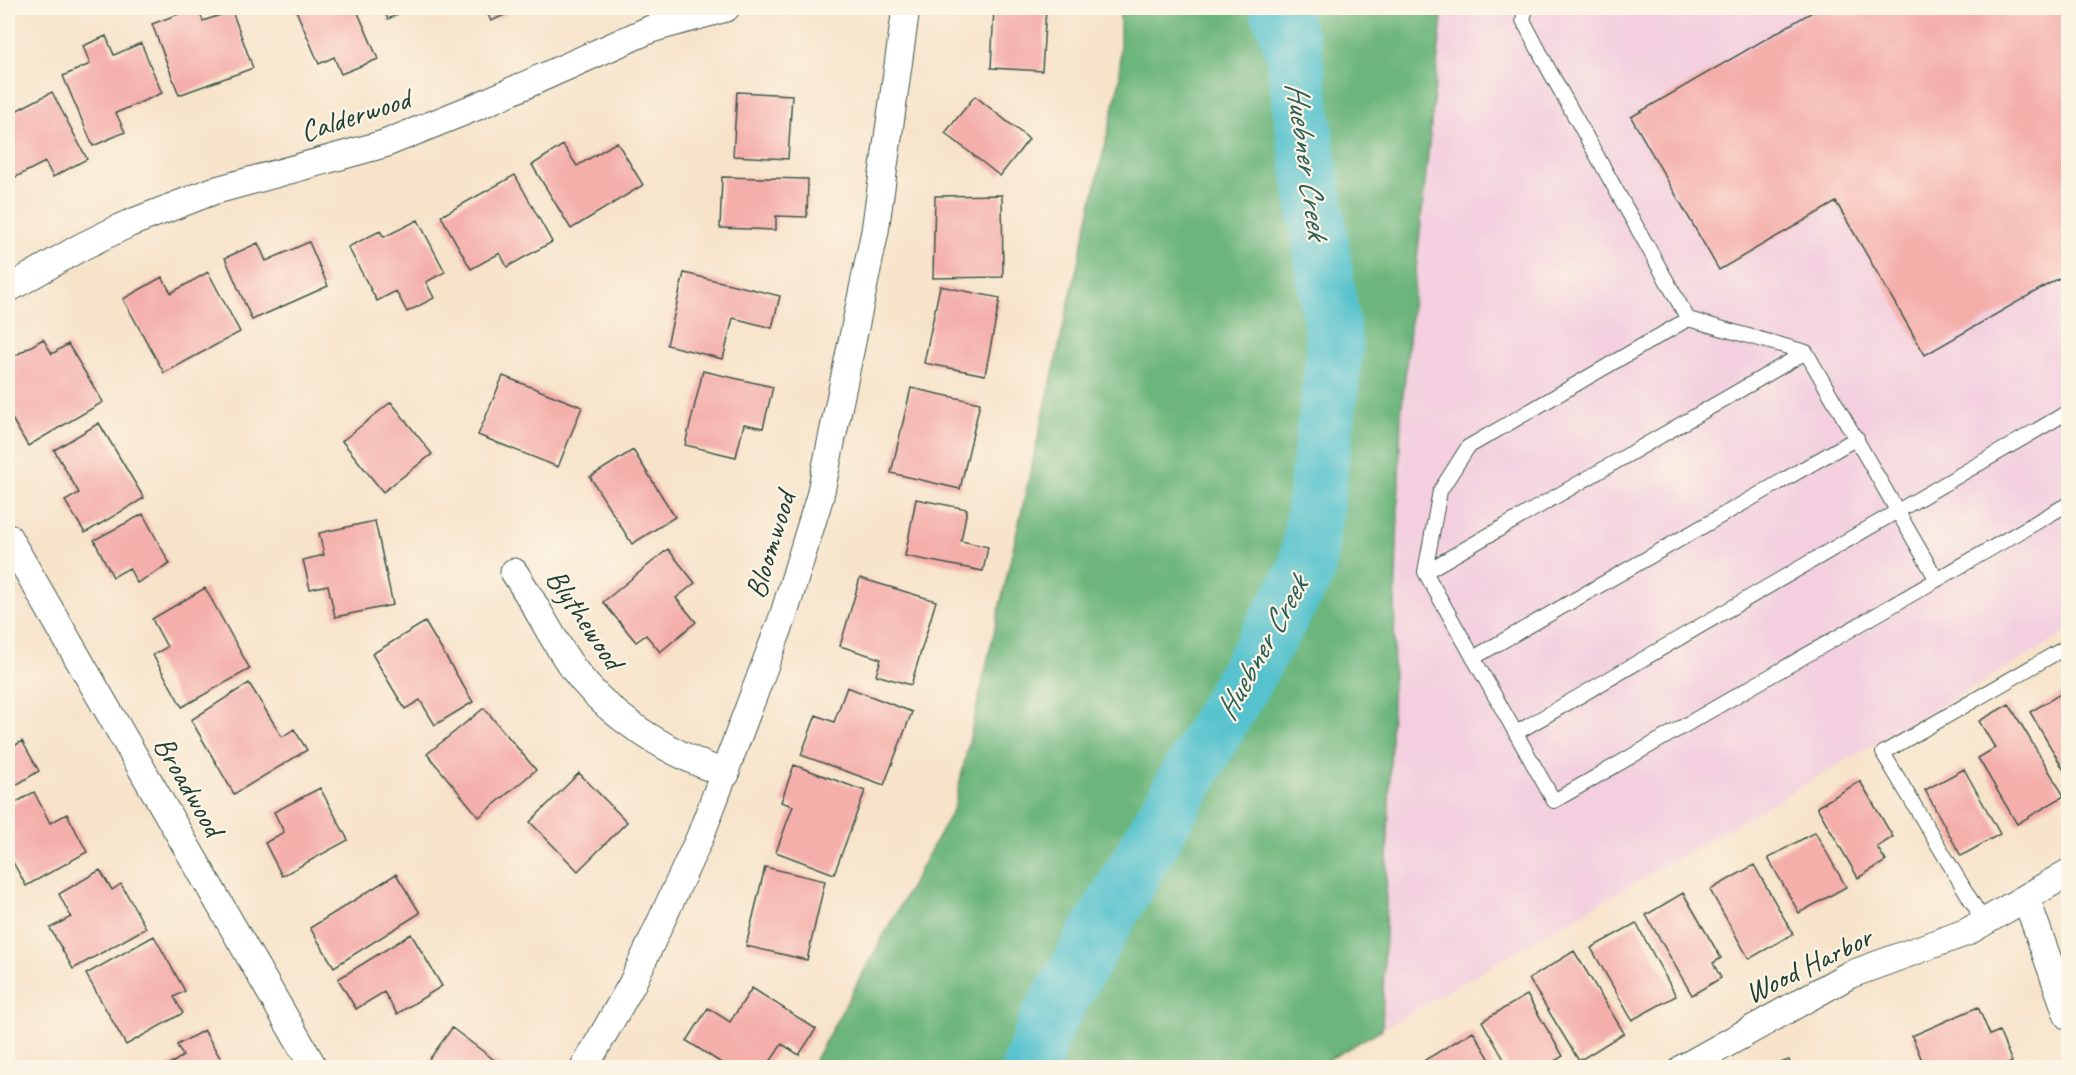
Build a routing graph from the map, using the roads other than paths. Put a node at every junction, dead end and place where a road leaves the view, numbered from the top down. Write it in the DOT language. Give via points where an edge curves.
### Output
graph roads {
  1 [pos="726,8"];
  2 [pos="906,8"];
  3 [pos="1526,8"];
  4 [pos="8,289"];
  5 [pos="1688,319"];
  6 [pos="1806,352"];
  7 [pos="2068,412"];
  8 [pos="1857,438"];
  9 [pos="2068,504"];
  10 [pos="1899,513"];
  11 [pos="8,537"];
  12 [pos="514,572"];
  13 [pos="1425,572"];
  14 [pos="1937,580"];
  15 [pos="2068,646"];
  16 [pos="1473,658"];
  17 [pos="1516,733"];
  18 [pos="726,774"];
  19 [pos="2068,873"];
  20 [pos="2026,898"];
  21 [pos="1975,927"];
  22 [pos="2068,1016"];
  23 [pos="314,1068"];
  24 [pos="584,1068"];
  25 [pos="1683,1068"];
  1 -- 4 [label="street, Calderwood" via="651,29 384,144 213,191 149,216 81,247"];
  2 -- 18 [label="street, Bloomwood" via="875,231 820,496 783,616"];
  3 -- 5 [label="lane" via="1523,20 1549,70"];
  5 -- 6 [label="lane"];
  5 -- 13 [label="lane" via="1468,447 1440,491"];
  6 -- 8 [label="lane"];
  6 -- 13 [label="lane"];
  7 -- 10 [label="lane"];
  8 -- 10 [label="lane"];
  8 -- 16 [label="lane"];
  9 -- 14 [label="lane"];
  10 -- 14 [label="lane"];
  10 -- 17 [label="lane"];
  11 -- 23 [label="street, Broadwood"];
  12 -- 18 [label="street, Blythewood" via="556,643 593,692 639,732 692,761"];
  13 -- 16 [label="lane"];
  14 -- 17 [label="lane" via="1554,801"];
  15 -- 21 [label="lane" via="1883,753"];
  16 -- 17 [label="lane"];
  18 -- 24 [label="street, Bloomwood" via="632,984"];
  19 -- 20 [label="street, Wood Harbor"];
  20 -- 21 [label="street, Wood Harbor"];
  20 -- 22 [label="street"];
  21 -- 25 [label="street, Wood Harbor" via="1849,975"];
}
